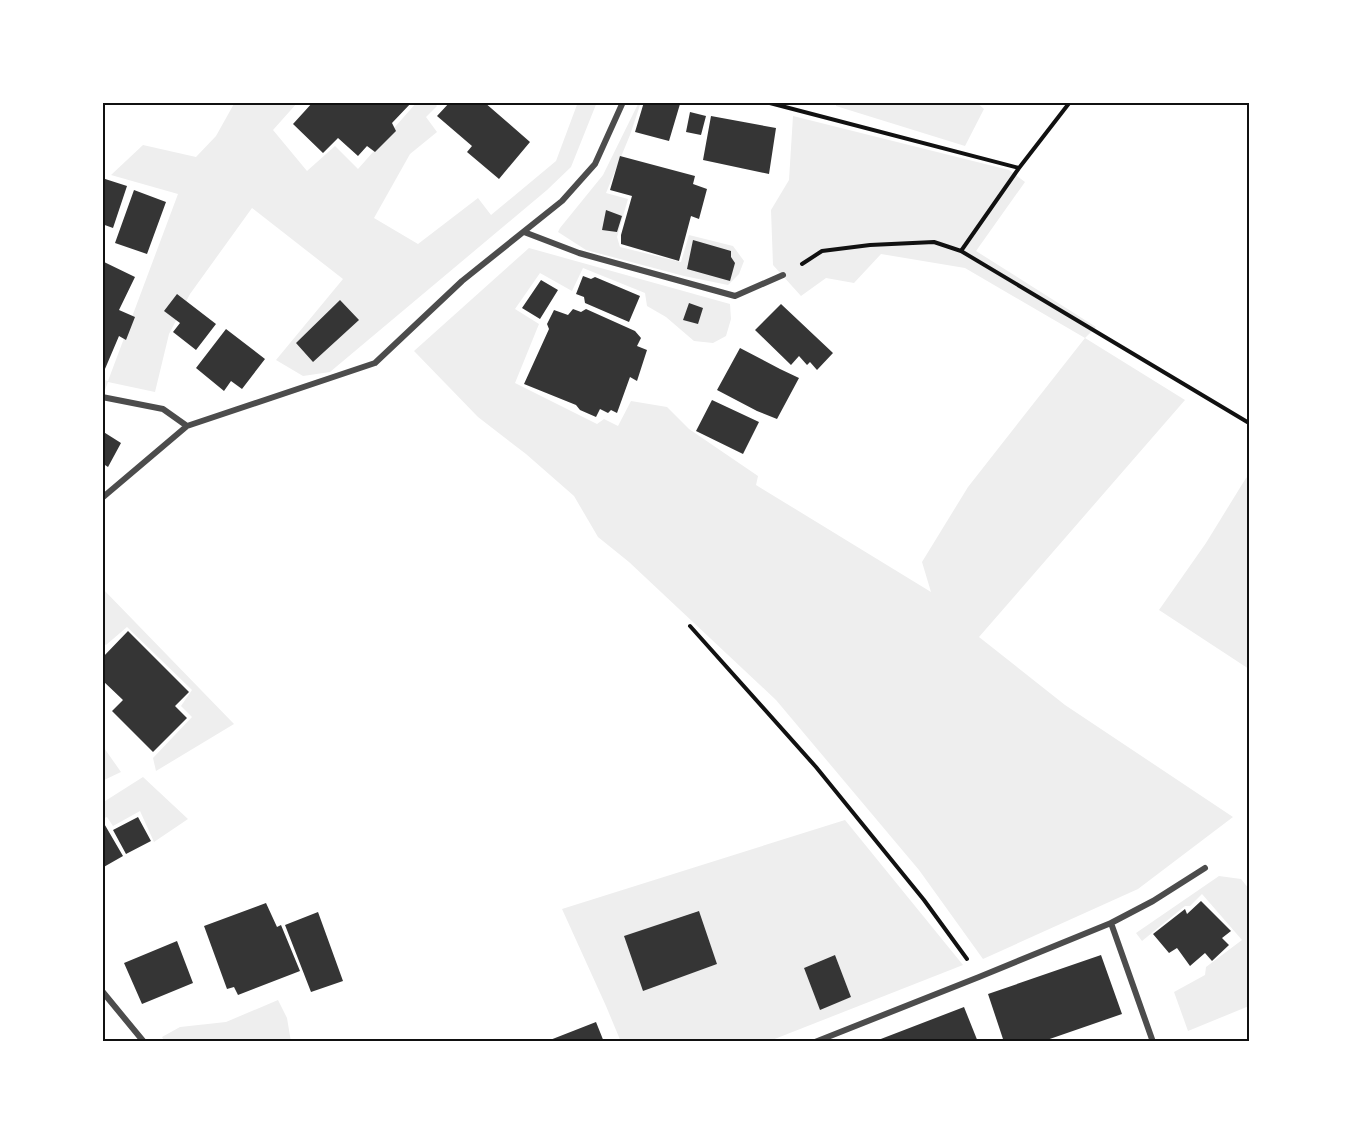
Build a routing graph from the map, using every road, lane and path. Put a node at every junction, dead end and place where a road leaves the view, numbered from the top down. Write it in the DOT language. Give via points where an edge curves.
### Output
graph roads {
  1 [pos="623,102"];
  2 [pos="766,102"];
  3 [pos="1070,102"];
  4 [pos="1019,168"];
  5 [pos="524,232"];
  6 [pos="961,251"];
  7 [pos="783,275"];
  8 [pos="102,398"];
  9 [pos="1249,423"];
  10 [pos="187,426"];
  11 [pos="102,498"];
  12 [pos="690,626"];
  13 [pos="1205,868"];
  14 [pos="1111,923"];
  15 [pos="979,977"];
  16 [pos="102,990"];
  17 [pos="144,1042"];
  18 [pos="815,1042"];
  19 [pos="1154,1042"];
  1 -- 5 [label="street" via="595,164 562,201"];
  2 -- 4 [label="path"];
  3 -- 4 [label="path"];
  4 -- 6 [label="path"];
  5 -- 7 [label="street" via="579,253 735,296"];
  5 -- 10 [label="street" via="462,281 375,363"];
  6 -- 7 [label="path" via="934,242 822,251"];
  6 -- 9 [label="path"];
  8 -- 10 [label="street" via="163,408"];
  10 -- 11 [label="street"];
  12 -- 15 [label="path" via="816,767 924,900"];
  13 -- 14 [label="street"];
  14 -- 15 [label="street"];
  14 -- 19 [label="street"];
  15 -- 18 [label="street"];
  16 -- 17 [label="street"];
}
